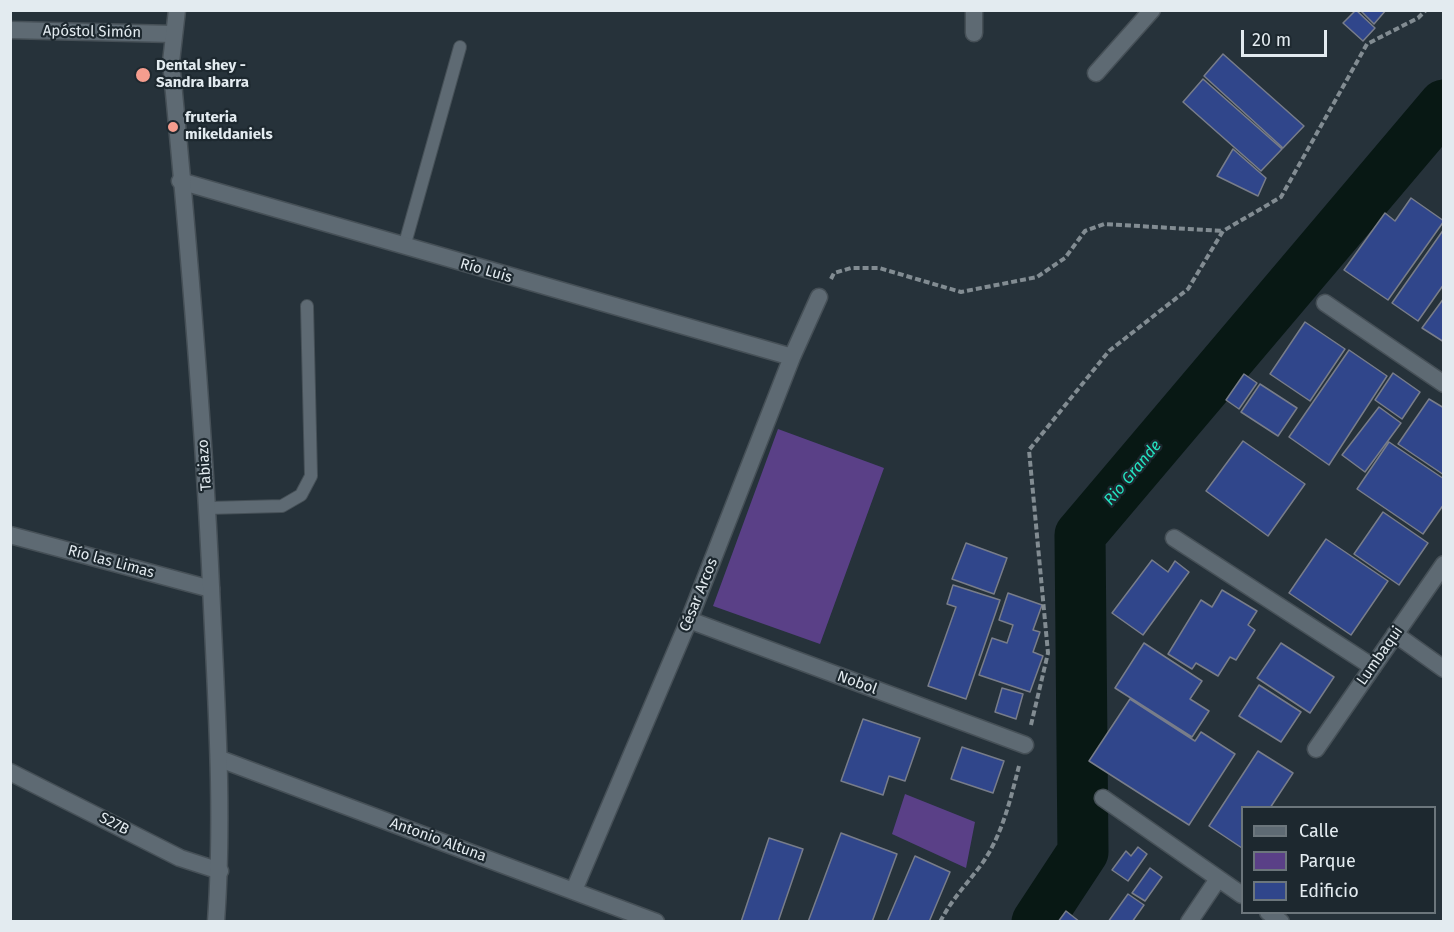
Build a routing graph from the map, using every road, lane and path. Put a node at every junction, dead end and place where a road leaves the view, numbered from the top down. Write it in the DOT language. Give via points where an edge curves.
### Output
graph roads {
  1 [pos="177,10"];
  2 [pos="974,10"];
  3 [pos="1152,10"];
  4 [pos="1426,10"];
  5 [pos="10,30"];
  6 [pos="975,33"];
  7 [pos="173,34"];
  8 [pos="460,47"];
  9 [pos="1096,73"];
  10 [pos="180,181"];
  11 [pos="1223,231"];
  12 [pos="404,248"];
  13 [pos="819,297"];
  14 [pos="1325,303"];
  15 [pos="307,306"];
  16 [pos="792,357"];
  17 [pos="1443,384"];
  18 [pos="208,508"];
  19 [pos="10,536"];
  20 [pos="1174,538"];
  21 [pos="1443,564"];
  22 [pos="211,589"];
  23 [pos="689,621"];
  24 [pos="1395,634"];
  25 [pos="1373,667"];
  26 [pos="1443,669"];
  27 [pos="1024,745"];
  28 [pos="1316,749"];
  29 [pos="220,759"];
  30 [pos="10,772"];
  31 [pos="1102,798"];
  32 [pos="220,871"];
  33 [pos="1218,879"];
  34 [pos="574,890"];
  35 [pos="1241,895"];
  36 [pos="216,921"];
  37 [pos="656,921"];
  38 [pos="940,921"];
  39 [pos="1189,921"];
  1 -- 7 [label="street, Tabiazo"];
  2 -- 6 [label="street"];
  3 -- 9 [label="street"];
  4 -- 11 [label="path" via="1367,44 1281,197"];
  5 -- 7 [label="street, Apóstol Simón"];
  7 -- 10 [label="street, Tabiazo" via="171,62"];
  8 -- 12 [label="lane"];
  10 -- 12 [label="street, Río Luis"];
  10 -- 18 [label="street, Tabiazo"];
  11 -- 13 [label="path" via="1104,224 1085,231 1065,258 1037,278 961,292 879,268 851,268 834,273"];
  11 -- 27 [label="path" via="1188,289 1109,351 1029,450 1048,653"];
  12 -- 16 [label="street, Río Luis"];
  13 -- 16 [label="street, César Arcos"];
  14 -- 17 [label="street"];
  15 -- 18 [label="lane" via="311,476 301,495 282,506"];
  16 -- 23 [label="street, César Arcos"];
  18 -- 22 [label="street, Tabiazo"];
  19 -- 22 [label="street, Río las Limas"];
  20 -- 25 [label="street"];
  21 -- 24 [label="street, Lumbaqui"];
  22 -- 29 [label="street, Tabiazo"];
  23 -- 27 [label="street, Nobol"];
  23 -- 34 [label="street, César Arcos"];
  24 -- 25 [label="street, Lumbaqui"];
  24 -- 26 [label="street"];
  25 -- 28 [label="street, Lumbaqui"];
  27 -- 38 [label="path" via="1006,819 982,864 953,898"];
  29 -- 32 [label="street, Tabiazo"];
  29 -- 34 [label="street, Antonio Altuna"];
  30 -- 32 [label="street, S27B" via="180,858"];
  31 -- 33 [label="street"];
  32 -- 36 [label="street, Tabiazo"];
  33 -- 35 [label="street"];
  33 -- 39 [label="street"];
  34 -- 37 [label="street, Antonio Altuna"];
}
